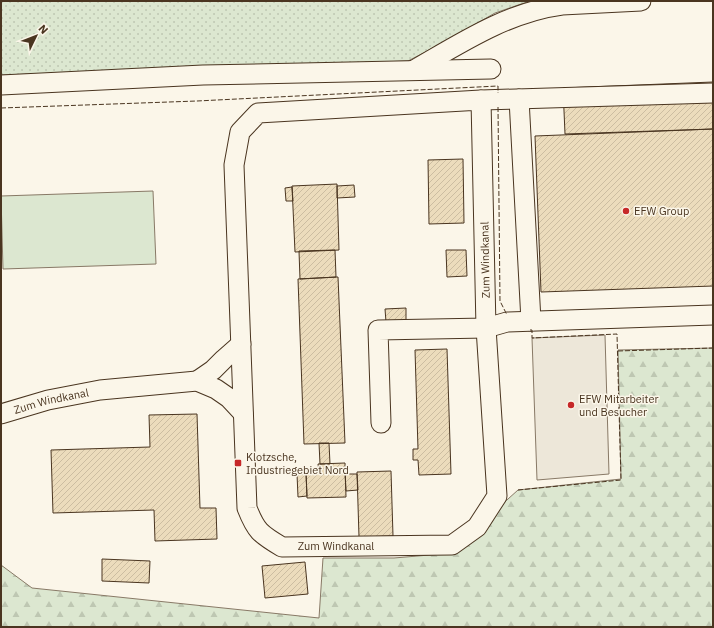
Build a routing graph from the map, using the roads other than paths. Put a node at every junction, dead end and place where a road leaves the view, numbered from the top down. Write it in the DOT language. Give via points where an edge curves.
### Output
graph roads {
  1 [pos="641,1"];
  2 [pos="491,69"];
  3 [pos="413,71"];
  4 [pos="1,85"];
  5 [pos="713,93"];
  6 [pos="519,99"];
  7 [pos="481,100"];
  8 [pos="713,314"];
  9 [pos="531,321"];
  10 [pos="486,328"];
  11 [pos="242,344"];
  12 [pos="197,382"];
  13 [pos="243,413"];
  14 [pos="1,414"];
  15 [pos="381,423"];
  1 -- 3 [label="street" via="562,5 526,13 484,31"];
  2 -- 3 [label="street"];
  3 -- 4 [label="street" via="203,75"];
  5 -- 6 [label="street"];
  6 -- 7 [label="street"];
  6 -- 9 [label="street"];
  7 -- 10 [label="street, Zum Windkanal"];
  7 -- 11 [label="street, Zum Windkanal" via="258,113 240,132 234,166"];
  8 -- 9 [label="street"];
  9 -- 10 [label="street" via="507,322"];
  10 -- 13 [label="street, Zum Windkanal" via="497,496 477,527 452,545 282,547 263,536 253,523 247,508"];
  10 -- 15 [label="street" via="378,330"];
  11 -- 12 [label="street"];
  11 -- 13 [label="street, Zum Windkanal"];
  12 -- 13 [label="street, Zum Windkanal" via="216,389"];
  12 -- 14 [label="street, Zum Windkanal" via="100,390 48,400"];
}
